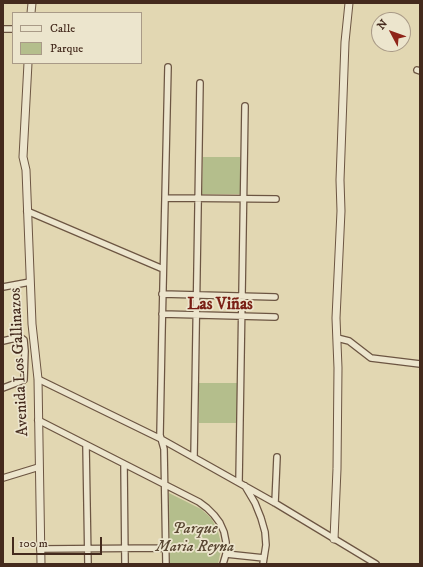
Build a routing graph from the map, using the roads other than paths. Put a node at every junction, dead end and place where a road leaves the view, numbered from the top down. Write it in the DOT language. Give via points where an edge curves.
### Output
graph roads {
  1 [pos="349,3"];
  2 [pos="28,64"];
  3 [pos="168,67"];
  4 [pos="200,83"];
  5 [pos="245,106"];
  6 [pos="165,198"];
  7 [pos="198,198"];
  8 [pos="244,199"];
  9 [pos="276,199"];
  10 [pos="27,211"];
  11 [pos="163,269"];
  12 [pos="30,282"];
  13 [pos="3,287"];
  14 [pos="162,294"];
  15 [pos="197,295"];
  16 [pos="242,296"];
  17 [pos="275,297"];
  18 [pos="162,314"];
  19 [pos="196,315"];
  20 [pos="242,316"];
  21 [pos="275,317"];
  22 [pos="337,338"];
  23 [pos="3,341"];
  24 [pos="420,364"];
  25 [pos="38,379"];
  26 [pos="3,388"];
  27 [pos="38,420"];
  28 [pos="161,439"];
  29 [pos="86,444"];
  30 [pos="194,457"];
  31 [pos="277,457"];
  32 [pos="124,464"];
  33 [pos="37,467"];
  34 [pos="3,478"];
  35 [pos="242,484"];
  36 [pos="165,485"];
  37 [pos="275,502"];
  38 [pos="334,539"];
  39 [pos="88,548"];
  40 [pos="125,548"];
  41 [pos="166,548"];
  42 [pos="40,549"];
  43 [pos="226,554"];
  44 [pos="264,561"];
  45 [pos="41,564"];
  46 [pos="88,564"];
  47 [pos="125,564"];
  48 [pos="166,564"];
  49 [pos="223,564"];
  50 [pos="376,564"];
  1 -- 22 [label="street" via="340,173"];
  2 -- 10 [label="street, Avenida Los Gallinazos" via="22,157 26,170"];
  3 -- 6 [label="street"];
  4 -- 7 [label="street"];
  5 -- 8 [label="street"];
  6 -- 7 [label="street"];
  6 -- 11 [label="street"];
  7 -- 8 [label="street"];
  7 -- 15 [label="street"];
  8 -- 9 [label="street"];
  8 -- 16 [label="street"];
  10 -- 11 [label="street"];
  10 -- 12 [label="street, Avenida Los Gallinazos"];
  11 -- 14 [label="street"];
  12 -- 13 [label="street"];
  12 -- 25 [label="street, Avenida Los Gallinazos"];
  14 -- 15 [label="street"];
  14 -- 18 [label="street"];
  15 -- 16 [label="street"];
  15 -- 19 [label="street"];
  16 -- 17 [label="street"];
  16 -- 20 [label="street"];
  18 -- 19 [label="street"];
  18 -- 28 [label="street"];
  19 -- 20 [label="street"];
  19 -- 30 [label="street"];
  20 -- 21 [label="street"];
  20 -- 35 [label="street"];
  22 -- 24 [label="street" via="349,341 371,358"];
  22 -- 38 [label="street"];
  23 -- 26 [label="street" via="20,337 24,340 25,351 24,380"];
  25 -- 27 [label="street, Avenida Los Gallinazos"];
  25 -- 28 [label="street"];
  27 -- 29 [label="street"];
  27 -- 33 [label="street, Avenida Los Gallinazos"];
  28 -- 30 [label="street"];
  28 -- 36 [label="street" via="164,449"];
  29 -- 32 [label="street"];
  29 -- 39 [label="street"];
  30 -- 35 [label="street"];
  31 -- 37 [label="street"];
  32 -- 36 [label="street"];
  32 -- 40 [label="street"];
  33 -- 34 [label="street"];
  33 -- 42 [label="street, Avenida Los Gallinazos"];
  35 -- 37 [label="street"];
  35 -- 44 [label="street" via="255,503 261,518 266,545"];
  36 -- 41 [label="street"];
  36 -- 43 [label="street" via="199,502 214,515 224,532"];
  37 -- 38 [label="street"];
  38 -- 50 [label="street"];
  39 -- 40 [label="street"];
  39 -- 42 [label="street"];
  39 -- 46 [label="street"];
  40 -- 41 [label="street"];
  40 -- 47 [label="street"];
  41 -- 48 [label="street"];
  42 -- 45 [label="street, Avenida Los Gallinazos"];
  43 -- 44 [label="street"];
  43 -- 49 [label="street"];
}
